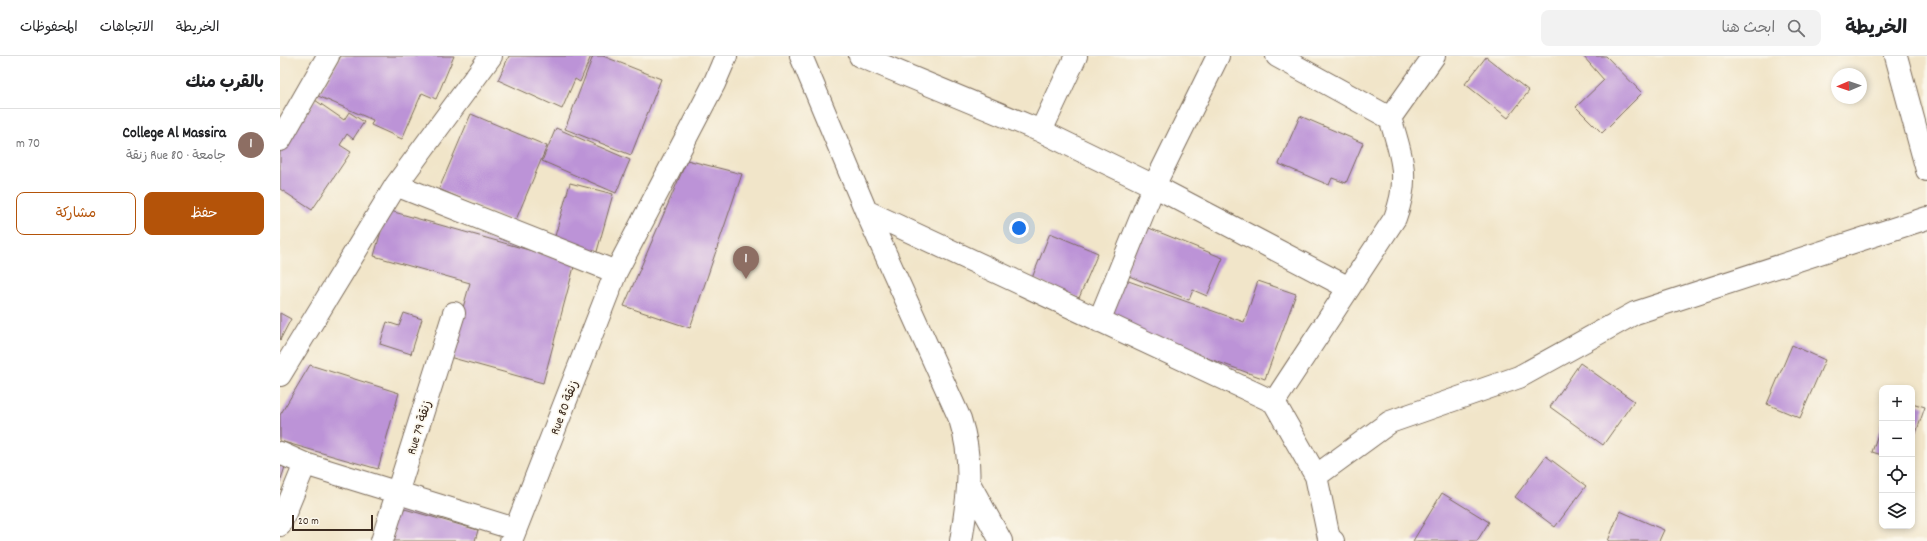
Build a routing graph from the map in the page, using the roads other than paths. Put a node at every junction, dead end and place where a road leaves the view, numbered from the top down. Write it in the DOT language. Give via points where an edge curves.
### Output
graph roads {
  1 [pos="328,56"];
  2 [pos="491,56"];
  3 [pos="726,56"];
  4 [pos="801,56"];
  5 [pos="860,56"];
  6 [pos="1076,56"];
  7 [pos="1218,56"];
  8 [pos="1277,56"];
  9 [pos="1434,56"];
  10 [pos="1896,56"];
  11 [pos="1390,118"];
  12 [pos="1041,131"];
  13 [pos="280,140"];
  14 [pos="1927,170"];
  15 [pos="396,185"];
  16 [pos="1154,186"];
  17 [pos="866,211"];
  18 [pos="1927,218"];
  19 [pos="616,272"];
  20 [pos="1349,288"];
  21 [pos="454,313"];
  22 [pos="1099,321"];
  23 [pos="280,375"];
  24 [pos="1274,402"];
  25 [pos="280,454"];
  26 [pos="305,464"];
  27 [pos="1316,476"];
  28 [pos="970,482"];
  29 [pos="398,492"];
  30 [pos="280,525"];
  31 [pos="513,535"];
  32 [pos="1330,540"];
  33 [pos="382,541"];
  34 [pos="961,541"];
  35 [pos="1001,541"];
  1 -- 13 [label="street"];
  2 -- 15 [label="street"];
  3 -- 19 [label="street, Rue 80 زنقة" via="714,84"];
  4 -- 17 [label="street"];
  5 -- 12 [label="street"];
  6 -- 12 [label="street"];
  7 -- 16 [label="street"];
  8 -- 11 [label="street"];
  9 -- 11 [label="street"];
  10 -- 14 [label="street"];
  11 -- 20 [label="street" via="1401,153 1404,177 1402,199 1395,218"];
  12 -- 16 [label="street"];
  15 -- 19 [label="street"];
  15 -- 23 [label="street"];
  16 -- 20 [label="street"];
  16 -- 22 [label="street"];
  17 -- 22 [label="street"];
  17 -- 28 [label="street" via="960,419 968,451"];
  18 -- 27 [label="street" via="1635,313 1519,377 1390,422"];
  19 -- 31 [label="street, Rue 80 زنقة"];
  20 -- 24 [label="street"];
  21 -- 29 [label="street, Rue 79 زنقة"];
  22 -- 24 [label="street"];
  24 -- 27 [label="street"];
  25 -- 26 [label="street"];
  26 -- 29 [label="street"];
  26 -- 30 [label="street"];
  27 -- 32 [label="street"];
  28 -- 34 [label="street"];
  28 -- 35 [label="street"];
  29 -- 31 [label="street"];
  29 -- 33 [label="street, Rue 79 زنقة"];
}
